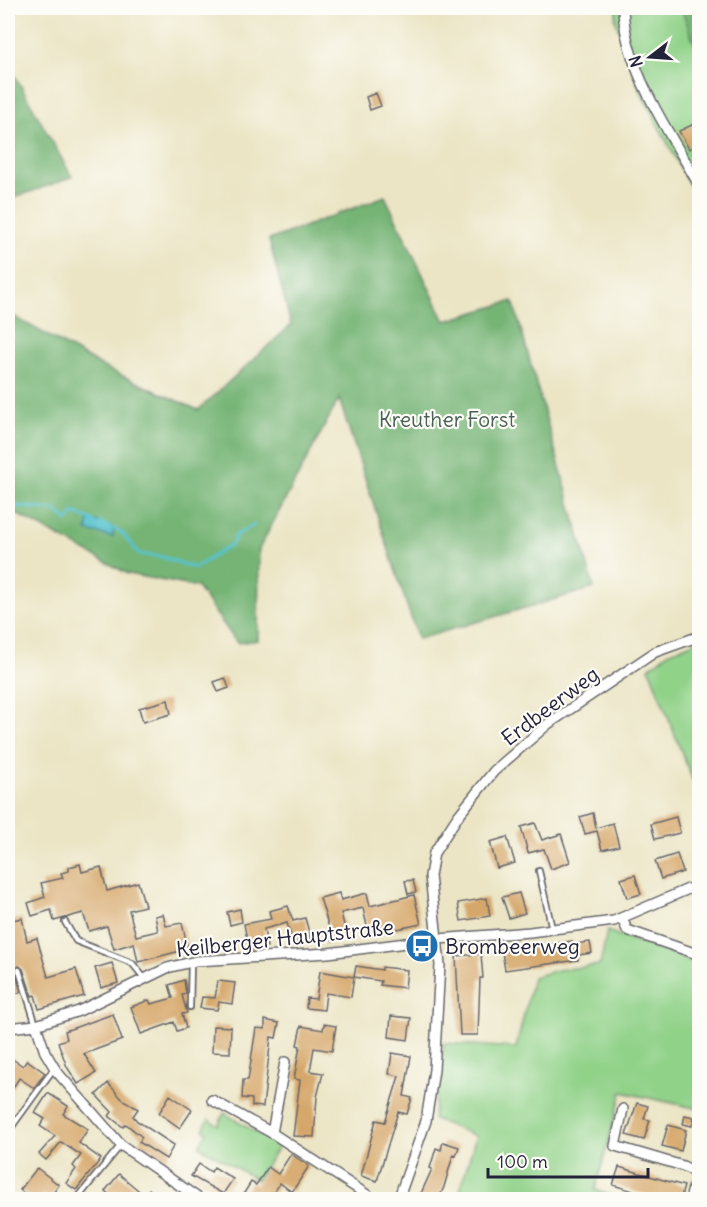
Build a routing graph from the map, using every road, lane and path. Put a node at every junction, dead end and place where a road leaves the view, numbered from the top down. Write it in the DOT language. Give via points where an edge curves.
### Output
graph roads {
  1 [pos="623,8"];
  2 [pos="699,187"];
  3 [pos="699,636"];
  4 [pos="538,871"];
  5 [pos="699,884"];
  6 [pos="618,919"];
  7 [pos="65,922"];
  8 [pos="552,929"];
  9 [pos="436,939"];
  10 [pos="699,955"];
  11 [pos="191,963"];
  12 [pos="20,969"];
  13 [pos="145,979"];
  14 [pos="190,1007"];
  15 [pos="36,1025"];
  16 [pos="8,1028"];
  17 [pos="285,1062"];
  18 [pos="55,1067"];
  19 [pos="212,1100"];
  20 [pos="623,1109"];
  21 [pos="8,1132"];
  22 [pos="272,1133"];
  23 [pos="121,1145"];
  24 [pos="76,1200"];
  25 [pos="201,1200"];
  26 [pos="375,1200"];
  27 [pos="398,1200"];
  28 [pos="690,1200"];
  1 -- 2 [label="street" via="624,29 646,88"];
  3 -- 9 [label="street, Erdbeerweg" via="655,652 548,724 494,771 434,853 430,876"];
  4 -- 8 [label="lane"];
  5 -- 6 [label="street, Keilberger Hauptstraße"];
  6 -- 8 [label="street, Keilberger Hauptstraße"];
  6 -- 10 [label="street" via="627,930"];
  7 -- 13 [label="lane" via="76,941 132,963"];
  8 -- 9 [label="street, Keilberger Hauptstraße"];
  9 -- 11 [label="street, Keilberger Hauptstraße" via="328,953"];
  9 -- 27 [label="street" via="440,1003 428,1110"];
  11 -- 13 [label="street, Keilberger Hauptstraße"];
  11 -- 14 [label="lane"];
  12 -- 15 [label="lane"];
  13 -- 15 [label="street, Keilberger Hauptstraße" via="79,1011"];
  15 -- 16 [label="street, Keilberger Hauptstraße"];
  15 -- 18 [label="street"];
  17 -- 22 [label="street"];
  18 -- 21 [label="lane"];
  18 -- 23 [label="street"];
  19 -- 22 [label="street"];
  20 -- 28 [label="street" via="615,1146 697,1173"];
  22 -- 26 [label="street"];
  23 -- 24 [label="lane"];
  23 -- 25 [label="street"];
}
